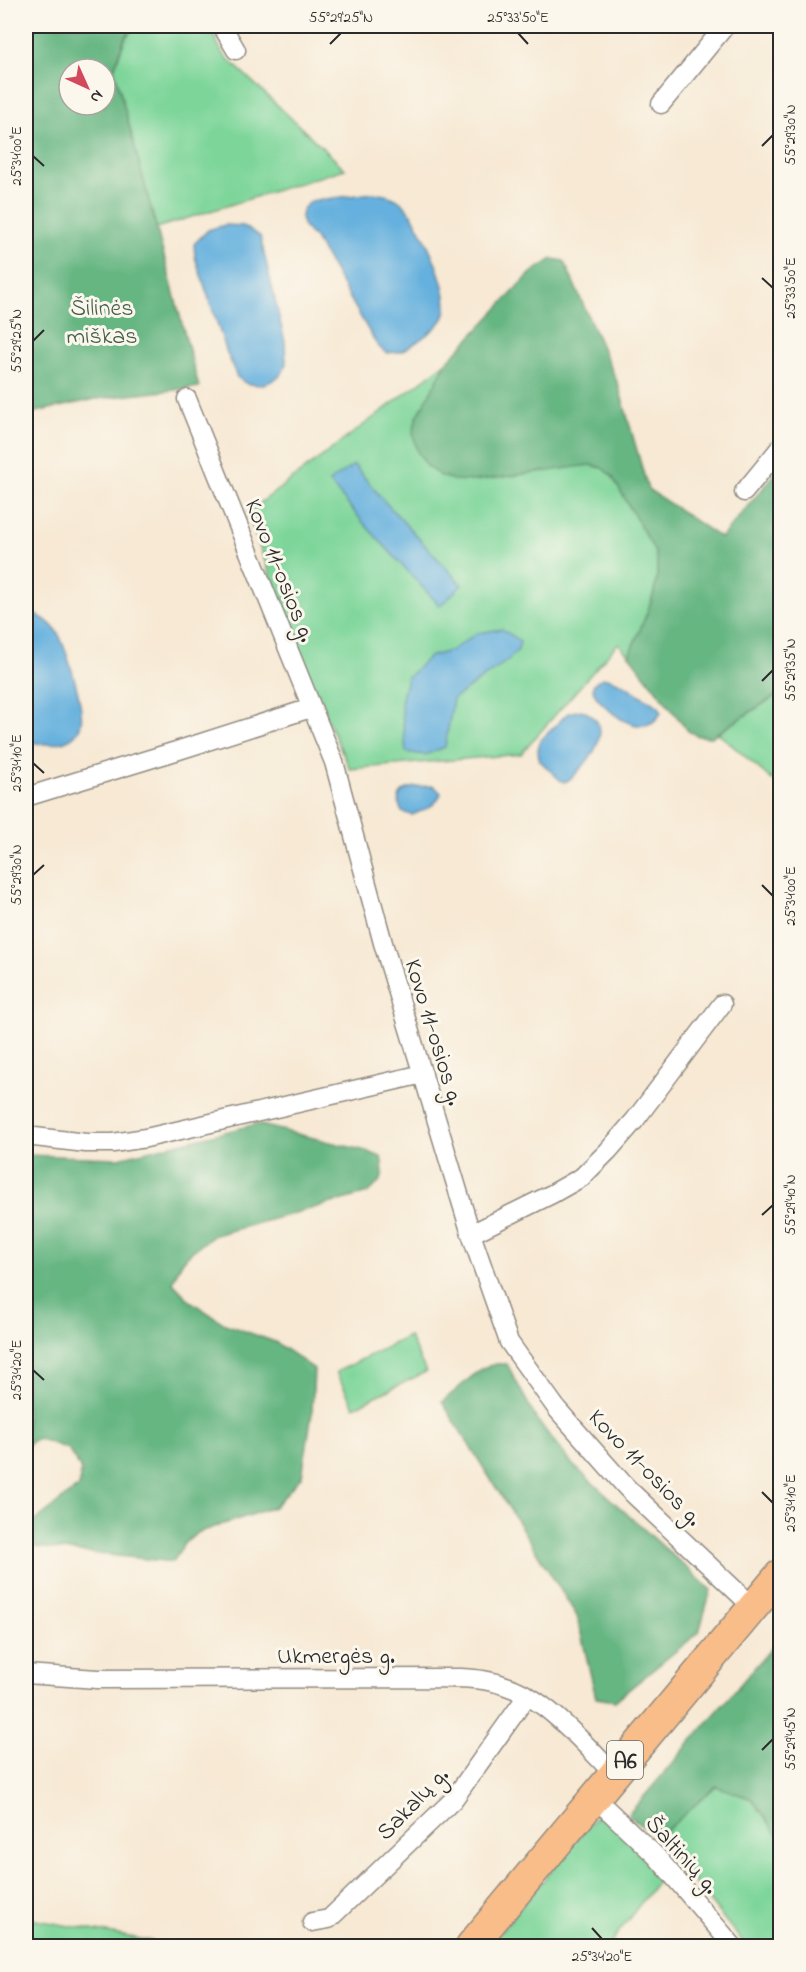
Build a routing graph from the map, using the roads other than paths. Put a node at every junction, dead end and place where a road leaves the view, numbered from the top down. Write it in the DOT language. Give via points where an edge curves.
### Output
graph roads {
  1 [pos="222,26"];
  2 [pos="726,26"];
  3 [pos="236,50"];
  4 [pos="661,104"];
  5 [pos="187,399"];
  6 [pos="780,448"];
  7 [pos="744,492"];
  8 [pos="311,708"];
  9 [pos="26,797"];
  10 [pos="722,1004"];
  11 [pos="423,1074"];
  12 [pos="26,1136"];
  13 [pos="471,1234"];
  14 [pos="780,1575"];
  15 [pos="753,1607"];
  16 [pos="26,1674"];
  17 [pos="527,1696"];
  18 [pos="614,1774"];
  19 [pos="594,1797"];
  20 [pos="312,1922"];
  21 [pos="471,1947"];
  22 [pos="733,1947"];
  1 -- 3 [label="street"];
  2 -- 4 [label="street"];
  5 -- 8 [label="street, Kovo 11-osios g."];
  6 -- 7 [label="street"];
  8 -- 9 [label="street"];
  8 -- 11 [label="street, Kovo 11-osios g." via="334,762"];
  10 -- 13 [label="street" via="635,1119 582,1177"];
  11 -- 12 [label="street" via="146,1138 86,1143"];
  11 -- 13 [label="street, Kovo 11-osios g."];
  13 -- 15 [label="street, Kovo 11-osios g." via="509,1342 557,1409 627,1488"];
  14 -- 15 [label="highway, A6"];
  15 -- 18 [label="highway, A6"];
  16 -- 17 [label="street, Ukmergės g." via="97,1679 461,1678 487,1680"];
  17 -- 18 [label="street, Ukmergės g."];
  17 -- 20 [label="street, Sakalų g." via="453,1800 329,1918"];
  18 -- 19 [label="highway, A6"];
  19 -- 21 [label="highway, A6"];
  19 -- 22 [label="street, Šaltinių g." via="656,1856"];
}
